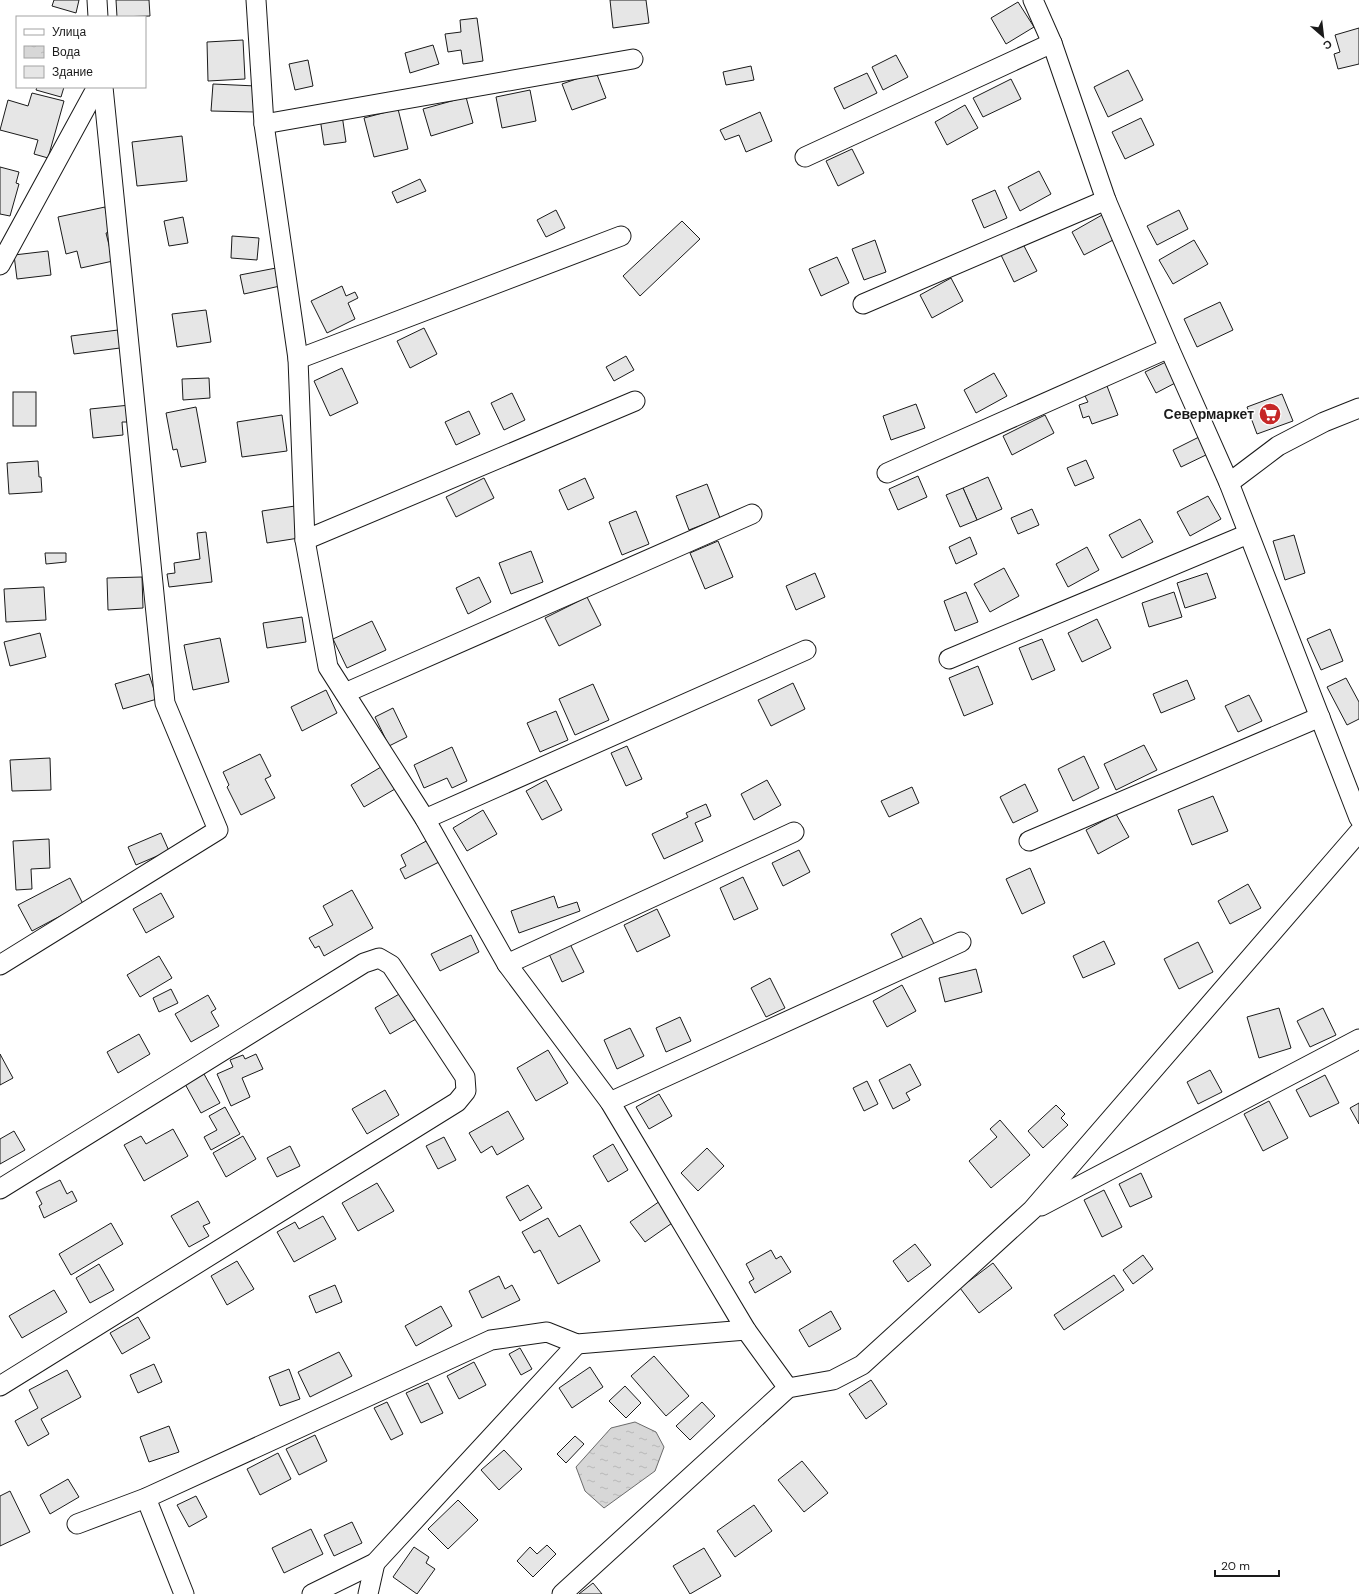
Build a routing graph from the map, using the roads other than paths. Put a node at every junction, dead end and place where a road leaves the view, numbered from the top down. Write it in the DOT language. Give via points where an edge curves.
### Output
graph roads {
  1 [pos="97,0"];
  2 [pos="256,0"];
  3 [pos="1033,0"];
  4 [pos="98,16"];
  5 [pos="1052,43"];
  6 [pos="633,59"];
  7 [pos="96,88"];
  8 [pos="103,88"];
  9 [pos="264,124"];
  10 [pos="805,157"];
  11 [pos="1106,200"];
  12 [pos="621,236"];
  13 [pos="0,265"];
  14 [pos="864,304"];
  15 [pos="1169,348"];
  16 [pos="298,359"];
  17 [pos="635,401"];
  18 [pos="1359,408"];
  19 [pos="887,473"];
  20 [pos="1229,483"];
  21 [pos="752,514"];
  22 [pos="1248,534"];
  23 [pos="305,540"];
  24 [pos="806,650"];
  25 [pos="949,660"];
  26 [pos="345,693"];
  27 [pos="1320,717"];
  28 [pos="1359,818"];
  29 [pos="425,819"];
  30 [pos="794,832"];
  31 [pos="1359,832"];
  32 [pos="1029,841"];
  33 [pos="961,942"];
  34 [pos="507,964"];
  35 [pos="0,965"];
  36 [pos="1359,1039"];
  37 [pos="610,1102"];
  38 [pos="0,1189"];
  39 [pos="1032,1210"];
  40 [pos="746,1330"];
  41 [pos="577,1344"];
  42 [pos="0,1386"];
  43 [pos="788,1388"];
  44 [pos="146,1498"];
  45 [pos="77,1524"];
  46 [pos="375,1563"];
  47 [pos="184,1594"];
  48 [pos="312,1594"];
  49 [pos="368,1594"];
  50 [pos="562,1594"];
  1 -- 4 [label="street"];
  2 -- 9 [label="street"];
  3 -- 5 [label="street"];
  5 -- 10 [label="street"];
  5 -- 11 [label="street"];
  6 -- 9 [label="street"];
  7 -- 13 [label="street"];
  8 -- 35 [label="street" via="165,703 218,830"];
  9 -- 16 [label="street"];
  11 -- 14 [label="street"];
  11 -- 15 [label="street"];
  12 -- 16 [label="street"];
  15 -- 19 [label="street"];
  15 -- 20 [label="street"];
  16 -- 23 [label="street"];
  17 -- 23 [label="street"];
  18 -- 20 [label="street" via="1324,422 1278,446"];
  20 -- 22 [label="street"];
  21 -- 26 [label="street"];
  22 -- 25 [label="street"];
  22 -- 27 [label="street"];
  23 -- 26 [label="street" via="328,667"];
  24 -- 29 [label="street"];
  26 -- 29 [label="street"];
  27 -- 28 [label="street"];
  27 -- 32 [label="street"];
  29 -- 34 [label="street"];
  30 -- 34 [label="street"];
  31 -- 39 [label="street"];
  33 -- 37 [label="street"];
  34 -- 37 [label="street"];
  36 -- 39 [label="street"];
  37 -- 40 [label="street"];
  38 -- 42 [label="street" via="364,964 379,958 391,965 465,1077 466,1091 457,1102"];
  39 -- 43 [label="street" via="862,1365 833,1380"];
  40 -- 41 [label="street"];
  40 -- 43 [label="street"];
  41 -- 44 [label="street" via="547,1332 491,1340"];
  41 -- 46 [label="street"];
  43 -- 50 [label="street"];
  44 -- 45 [label="street"];
  44 -- 47 [label="street"];
  46 -- 48 [label="street"];
  46 -- 49 [label="street"];
}
